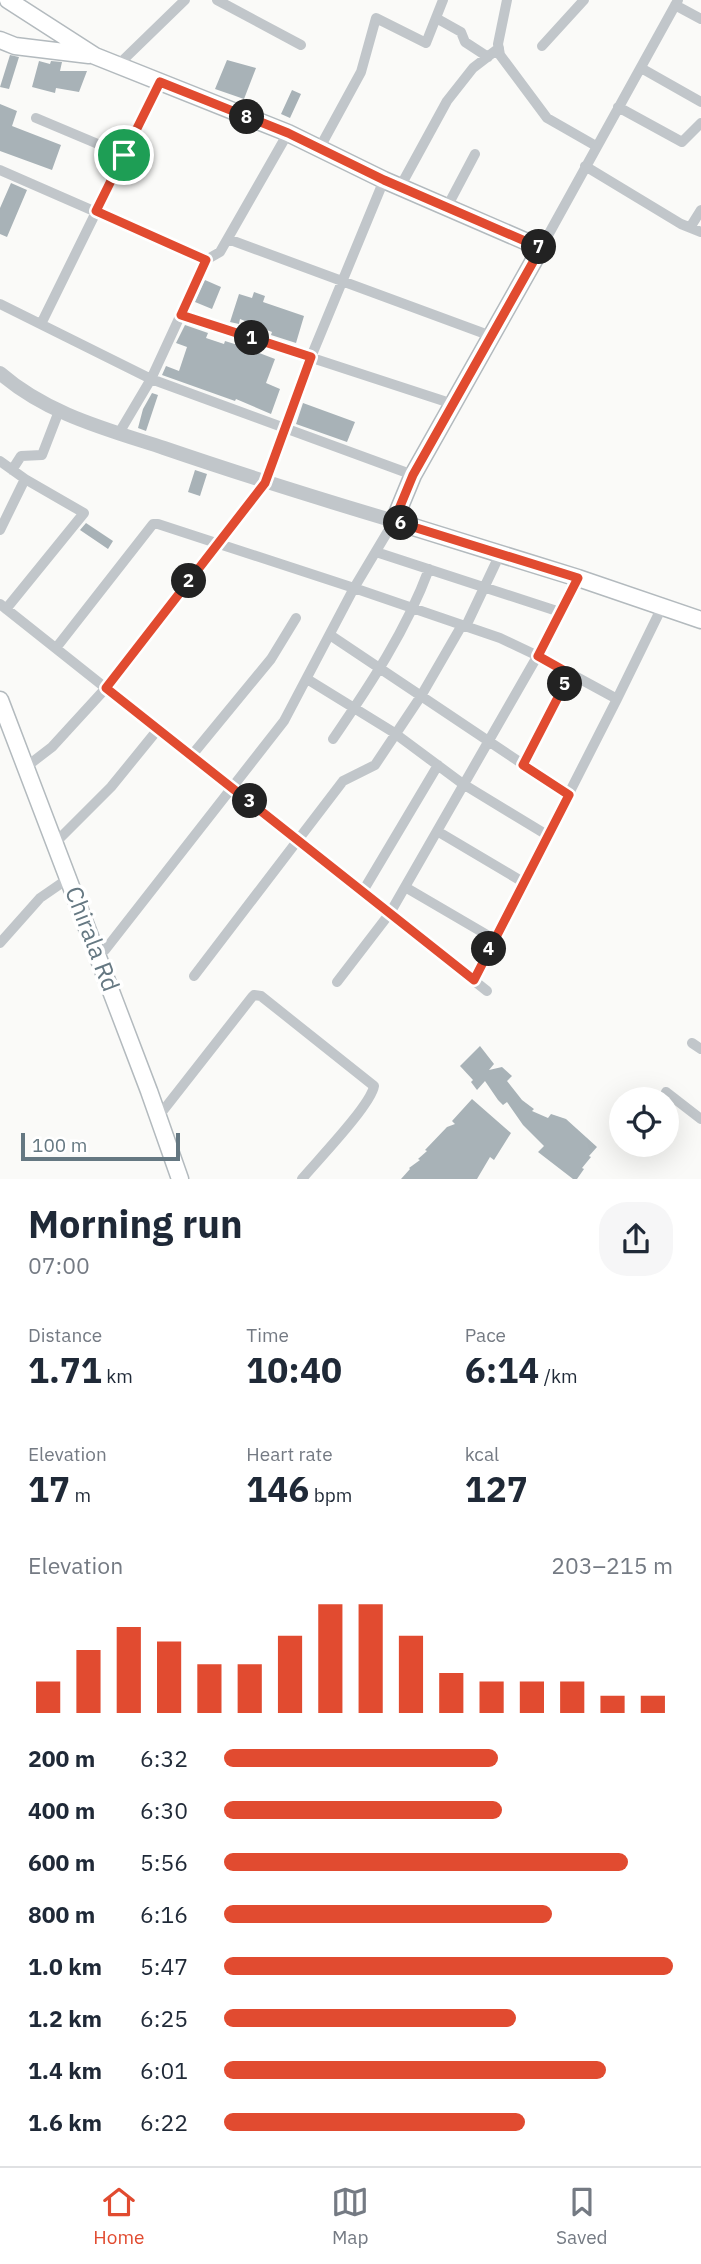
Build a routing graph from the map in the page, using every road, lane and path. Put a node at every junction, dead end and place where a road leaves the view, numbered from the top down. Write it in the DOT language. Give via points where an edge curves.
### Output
graph roads {
  1 [pos="9,0"];
  2 [pos="186,0"];
  3 [pos="217,0"];
  4 [pos="443,0"];
  5 [pos="507,0"];
  6 [pos="584,0"];
  7 [pos="676,3"];
  8 [pos="436,18"];
  9 [pos="701,19"];
  10 [pos="0,40"];
  11 [pos="301,46"];
  12 [pos="542,46"];
  13 [pos="499,48"];
  14 [pos="95,56"];
  15 [pos="488,57"];
  16 [pos="118,65"];
  17 [pos="641,68"];
  18 [pos="160,82"];
  19 [pos="701,103"];
  20 [pos="618,107"];
  21 [pos="36,118"];
  22 [pos="701,123"];
  23 [pos="288,133"];
  24 [pos="596,146"];
  25 [pos="319,149"];
  26 [pos="475,154"];
  27 [pos="124,155"];
  28 [pos="585,166"];
  29 [pos="0,170"];
  30 [pos="392,184"];
  31 [pos="447,207"];
  32 [pos="701,210"];
  33 [pos="96,211"];
  34 [pos="696,229"];
  35 [pos="228,239"];
  36 [pos="541,248"];
  37 [pos="206,260"];
  38 [pos="342,281"];
  39 [pos="0,304"];
  40 [pos="181,315"];
  41 [pos="41,324"];
  42 [pos="491,336"];
  43 [pos="311,357"];
  44 [pos="0,373"];
  45 [pos="151,379"];
  46 [pos="453,404"];
  47 [pos="59,411"];
  48 [pos="287,429"];
  49 [pos="118,433"];
  50 [pos="0,461"];
  51 [pos="12,470"];
  52 [pos="413,475"];
  53 [pos="25,480"];
  54 [pos="265,483"];
  55 [pos="394,521"];
  56 [pos="0,530"];
  57 [pos="217,544"];
  58 [pos="376,552"];
  59 [pos="500,554"];
  60 [pos="429,569"];
  61 [pos="578,578"];
  62 [pos="354,587"];
  63 [pos="485,588"];
  64 [pos="3,607"];
  65 [pos="662,607"];
  66 [pos="415,608"];
  67 [pos="561,612"];
  68 [pos="296,618"];
  69 [pos="701,621"];
  70 [pos="464,625"];
  71 [pos="330,635"];
  72 [pos="56,648"];
  73 [pos="538,656"];
  74 [pos="381,669"];
  75 [pos="570,674"];
  76 [pos="307,679"];
  77 [pos="106,688"];
  78 [pos="421,696"];
  79 [pos="617,699"];
  80 [pos="354,708"];
  81 [pos="1,709"];
  82 [pos="159,728"];
  83 [pos="396,735"];
  84 [pos="333,739"];
  85 [pos="488,742"];
  86 [pos="192,755"];
  87 [pos="438,765"];
  88 [pos="523,765"];
  89 [pos="26,767"];
  90 [pos="463,784"];
  91 [pos="232,787"];
  92 [pos="569,795"];
  93 [pos="437,831"];
  94 [pos="547,835"];
  95 [pos="299,840"];
  96 [pos="55,843"];
  97 [pos="69,878"];
  98 [pos="523,882"];
  99 [pos="405,887"];
  100 [pos="363,891"];
  101 [pos="390,913"];
  102 [pos="494,939"];
  103 [pos="0,943"];
  104 [pos="97,954"];
  105 [pos="194,976"];
  106 [pos="474,980"];
  107 [pos="337,982"];
  108 [pos="487,991"];
  109 [pos="679,1102"];
  110 [pos="158,1117"];
  111 [pos="701,1119"];
  112 [pos="180,1179"];
  113 [pos="302,1179"];
  1 -- 14 [label="main road"];
  2 -- 16 [label="street"];
  3 -- 11 [label="street"];
  4 -- 8 [label="street"];
  5 -- 13 [label="street"];
  6 -- 12 [label="street"];
  7 -- 9 [label="street"];
  7 -- 17 [label="street"];
  8 -- 15 [label="street" via="461,32 465,42"];
  8 -- 25 [label="street" via="426,43 376,18 361,72"];
  10 -- 14 [label="main road"];
  13 -- 15 [label="street"];
  13 -- 24 [label="street" via="547,118"];
  14 -- 16 [label="main road"];
  15 -- 30 [label="street" via="447,101"];
  16 -- 18 [label="main road"];
  17 -- 19 [label="street"];
  17 -- 20 [label="street"];
  18 -- 23 [label="main road"];
  18 -- 27 [label="street"];
  20 -- 22 [label="street" via="682,142"];
  20 -- 24 [label="street"];
  21 -- 27 [label="street"];
  23 -- 25 [label="main road"];
  23 -- 35 [label="street"];
  24 -- 28 [label="street"];
  25 -- 30 [label="main road"];
  26 -- 31 [label="street"];
  27 -- 33 [label="street"];
  28 -- 34 [label="street"];
  28 -- 36 [label="street"];
  29 -- 33 [label="street"];
  30 -- 31 [label="main road"];
  30 -- 38 [label="street"];
  31 -- 36 [label="main road"];
  32 -- 34 [label="street"];
  33 -- 37 [label="street"];
  33 -- 41 [label="street"];
  35 -- 37 [label="street" via="220,252"];
  35 -- 38 [label="street"];
  36 -- 42 [label="main road"];
  37 -- 40 [label="street"];
  38 -- 42 [label="street"];
  38 -- 43 [label="street"];
  39 -- 41 [label="street"];
  40 -- 43 [label="street"];
  40 -- 45 [label="street"];
  41 -- 45 [label="street"];
  42 -- 46 [label="main road"];
  43 -- 46 [label="street"];
  43 -- 48 [label="street"];
  44 -- 47 [label="street"];
  45 -- 48 [label="street"];
  45 -- 49 [label="street"];
  46 -- 52 [label="main road"];
  47 -- 49 [label="street"];
  47 -- 51 [label="street" via="42,455 21,456"];
  48 -- 52 [label="street"];
  48 -- 54 [label="street"];
  49 -- 54 [label="street"];
  50 -- 51 [label="street"];
  51 -- 53 [label="street"];
  52 -- 55 [label="main road"];
  53 -- 56 [label="street"];
  53 -- 64 [label="street" via="84,513"];
  54 -- 55 [label="street"];
  54 -- 57 [label="street"];
  55 -- 58 [label="street"];
  55 -- 59 [label="main road"];
  57 -- 62 [label="street"];
  57 -- 72 [label="street" via="153,524"];
  57 -- 77 [label="street"];
  58 -- 60 [label="street"];
  58 -- 62 [label="street"];
  59 -- 61 [label="main road"];
  59 -- 63 [label="street"];
  60 -- 63 [label="street"];
  60 -- 66 [label="street"];
  61 -- 65 [label="main road"];
  61 -- 67 [label="street"];
  62 -- 66 [label="street"];
  62 -- 71 [label="street"];
  63 -- 67 [label="street"];
  63 -- 70 [label="street"];
  64 -- 72 [label="street"];
  65 -- 69 [label="main road"];
  65 -- 79 [label="street"];
  66 -- 70 [label="street"];
  66 -- 74 [label="street"];
  67 -- 73 [label="street"];
  68 -- 86 [label="street" via="271,659"];
  70 -- 73 [label="street"];
  70 -- 78 [label="street"];
  71 -- 74 [label="street"];
  71 -- 76 [label="street"];
  72 -- 77 [label="street"];
  73 -- 75 [label="street"];
  73 -- 85 [label="street"];
  74 -- 78 [label="street"];
  74 -- 80 [label="street"];
  75 -- 79 [label="street"];
  75 -- 88 [label="street"];
  76 -- 80 [label="street"];
  76 -- 91 [label="street" via="284,721"];
  77 -- 82 [label="street"];
  77 -- 89 [label="street" via="52,747"];
  78 -- 83 [label="street"];
  78 -- 85 [label="street"];
  79 -- 92 [label="street"];
  80 -- 83 [label="street"];
  80 -- 84 [label="street"];
  81 -- 89 [label="main road, Chirala Rd"];
  82 -- 86 [label="street"];
  82 -- 96 [label="street" via="111,787"];
  83 -- 87 [label="street"];
  83 -- 95 [label="street" via="375,765 343,781"];
  85 -- 88 [label="street"];
  85 -- 90 [label="street"];
  86 -- 91 [label="street"];
  87 -- 90 [label="street"];
  87 -- 100 [label="street"];
  88 -- 92 [label="street"];
  89 -- 96 [label="main road, Chirala Rd"];
  90 -- 93 [label="street"];
  90 -- 94 [label="street"];
  91 -- 95 [label="street"];
  91 -- 104 [label="street" via="105,950"];
  92 -- 94 [label="street"];
  93 -- 98 [label="street"];
  93 -- 99 [label="street"];
  94 -- 98 [label="street"];
  95 -- 100 [label="street"];
  95 -- 105 [label="street"];
  96 -- 97 [label="main road, Chirala Rd"];
  97 -- 103 [label="street" via="40,898"];
  97 -- 104 [label="main road, Chirala Rd"];
  98 -- 102 [label="street"];
  99 -- 101 [label="street"];
  99 -- 102 [label="street"];
  100 -- 101 [label="street"];
  101 -- 106 [label="street"];
  101 -- 107 [label="street"];
  102 -- 106 [label="street"];
  104 -- 110 [label="main road, Chirala Rd"];
  106 -- 108 [label="street"];
  109 -- 111 [label="street"];
  110 -- 112 [label="main road, Chirala Rd"];
  110 -- 113 [label="street" via="252,997 261,996 374,1086 361,1109"];
}
